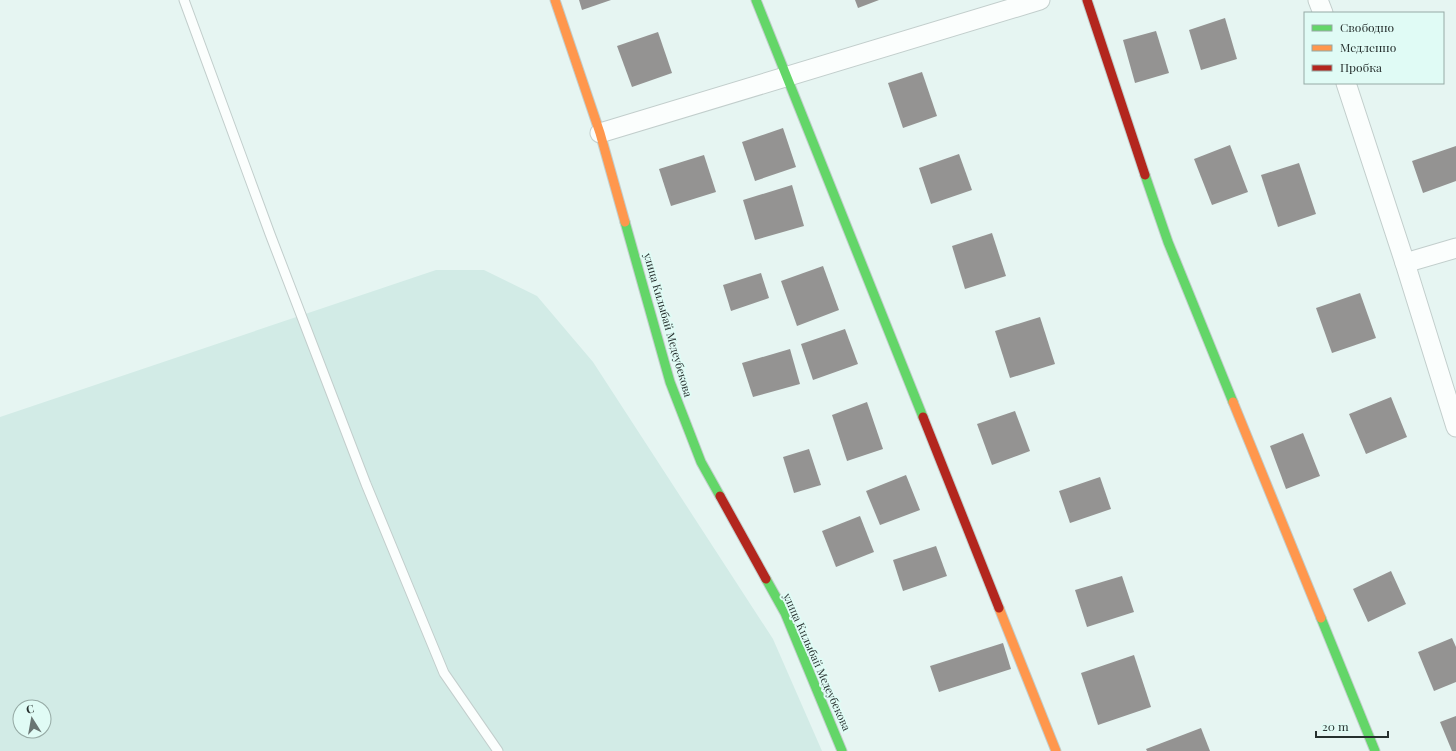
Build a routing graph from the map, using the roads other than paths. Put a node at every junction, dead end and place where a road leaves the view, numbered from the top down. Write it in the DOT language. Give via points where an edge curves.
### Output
graph roads {
  1 [pos="184,0"];
  2 [pos="555,0"];
  3 [pos="756,0"];
  4 [pos="1040,0"];
  5 [pos="1087,0"];
  6 [pos="1318,0"];
  7 [pos="1323,12"];
  8 [pos="788,77"];
  9 [pos="1346,84"];
  10 [pos="600,133"];
  11 [pos="1456,248"];
  12 [pos="1405,263"];
  13 [pos="1456,427"];
  14 [pos="498,751"];
  15 [pos="842,751"];
  16 [pos="1056,751"];
  17 [pos="1375,751"];
  1 -- 14 [label="lane" via="366,484 444,673"];
  2 -- 10 [label="street, улица Килыбай Медеубекова"];
  3 -- 8 [label="street"];
  4 -- 8 [label="street"];
  5 -- 17 [label="street" via="1168,242"];
  6 -- 7 [label="street"];
  8 -- 10 [label="street"];
  8 -- 16 [label="street"];
  9 -- 12 [label="street"];
  10 -- 15 [label="street, улица Килыбай Медеубекова" via="670,382 701,462 785,613"];
  11 -- 12 [label="street"];
  12 -- 13 [label="street"];
}
